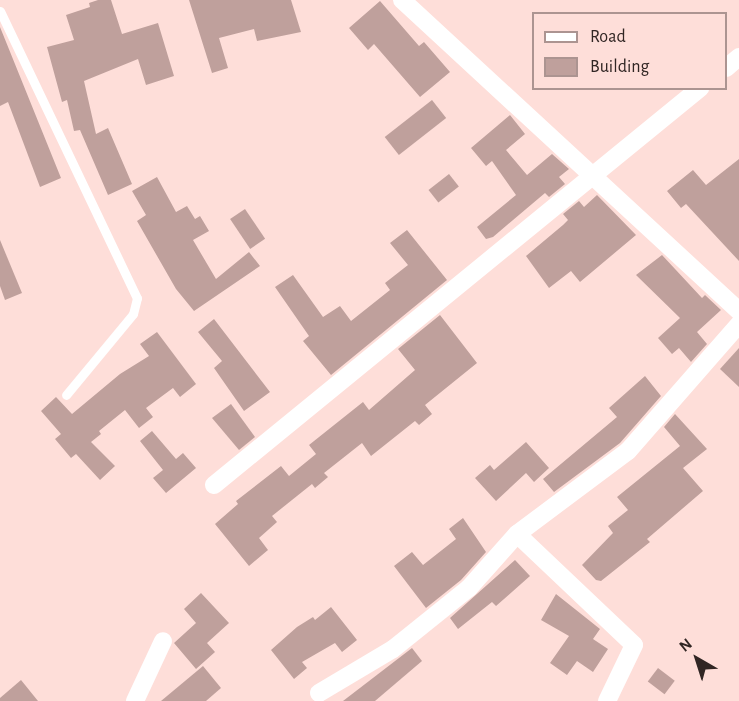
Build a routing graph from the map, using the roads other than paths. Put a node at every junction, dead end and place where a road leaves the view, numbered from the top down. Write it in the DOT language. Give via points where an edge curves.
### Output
graph roads {
  1 [pos="402,0"];
  2 [pos="0,11"];
  3 [pos="739,57"];
  4 [pos="727,67"];
  5 [pos="698,90"];
  6 [pos="592,175"];
  7 [pos="739,311"];
  8 [pos="739,324"];
  9 [pos="66,394"];
  10 [pos="214,485"];
  11 [pos="517,534"];
  12 [pos="164,641"];
  13 [pos="320,693"];
  14 [pos="142,697"];
  15 [pos="607,701"];
  1 -- 6 [label="street"];
  2 -- 9 [label="lane" via="137,298 133,314"];
  3 -- 4 [label="street"];
  5 -- 6 [label="street"];
  6 -- 7 [label="street"];
  6 -- 10 [label="street"];
  8 -- 11 [label="street" via="628,451"];
  11 -- 13 [label="street" via="468,588 393,649"];
  11 -- 15 [label="street" via="634,645"];
  12 -- 14 [label="street"];
}
